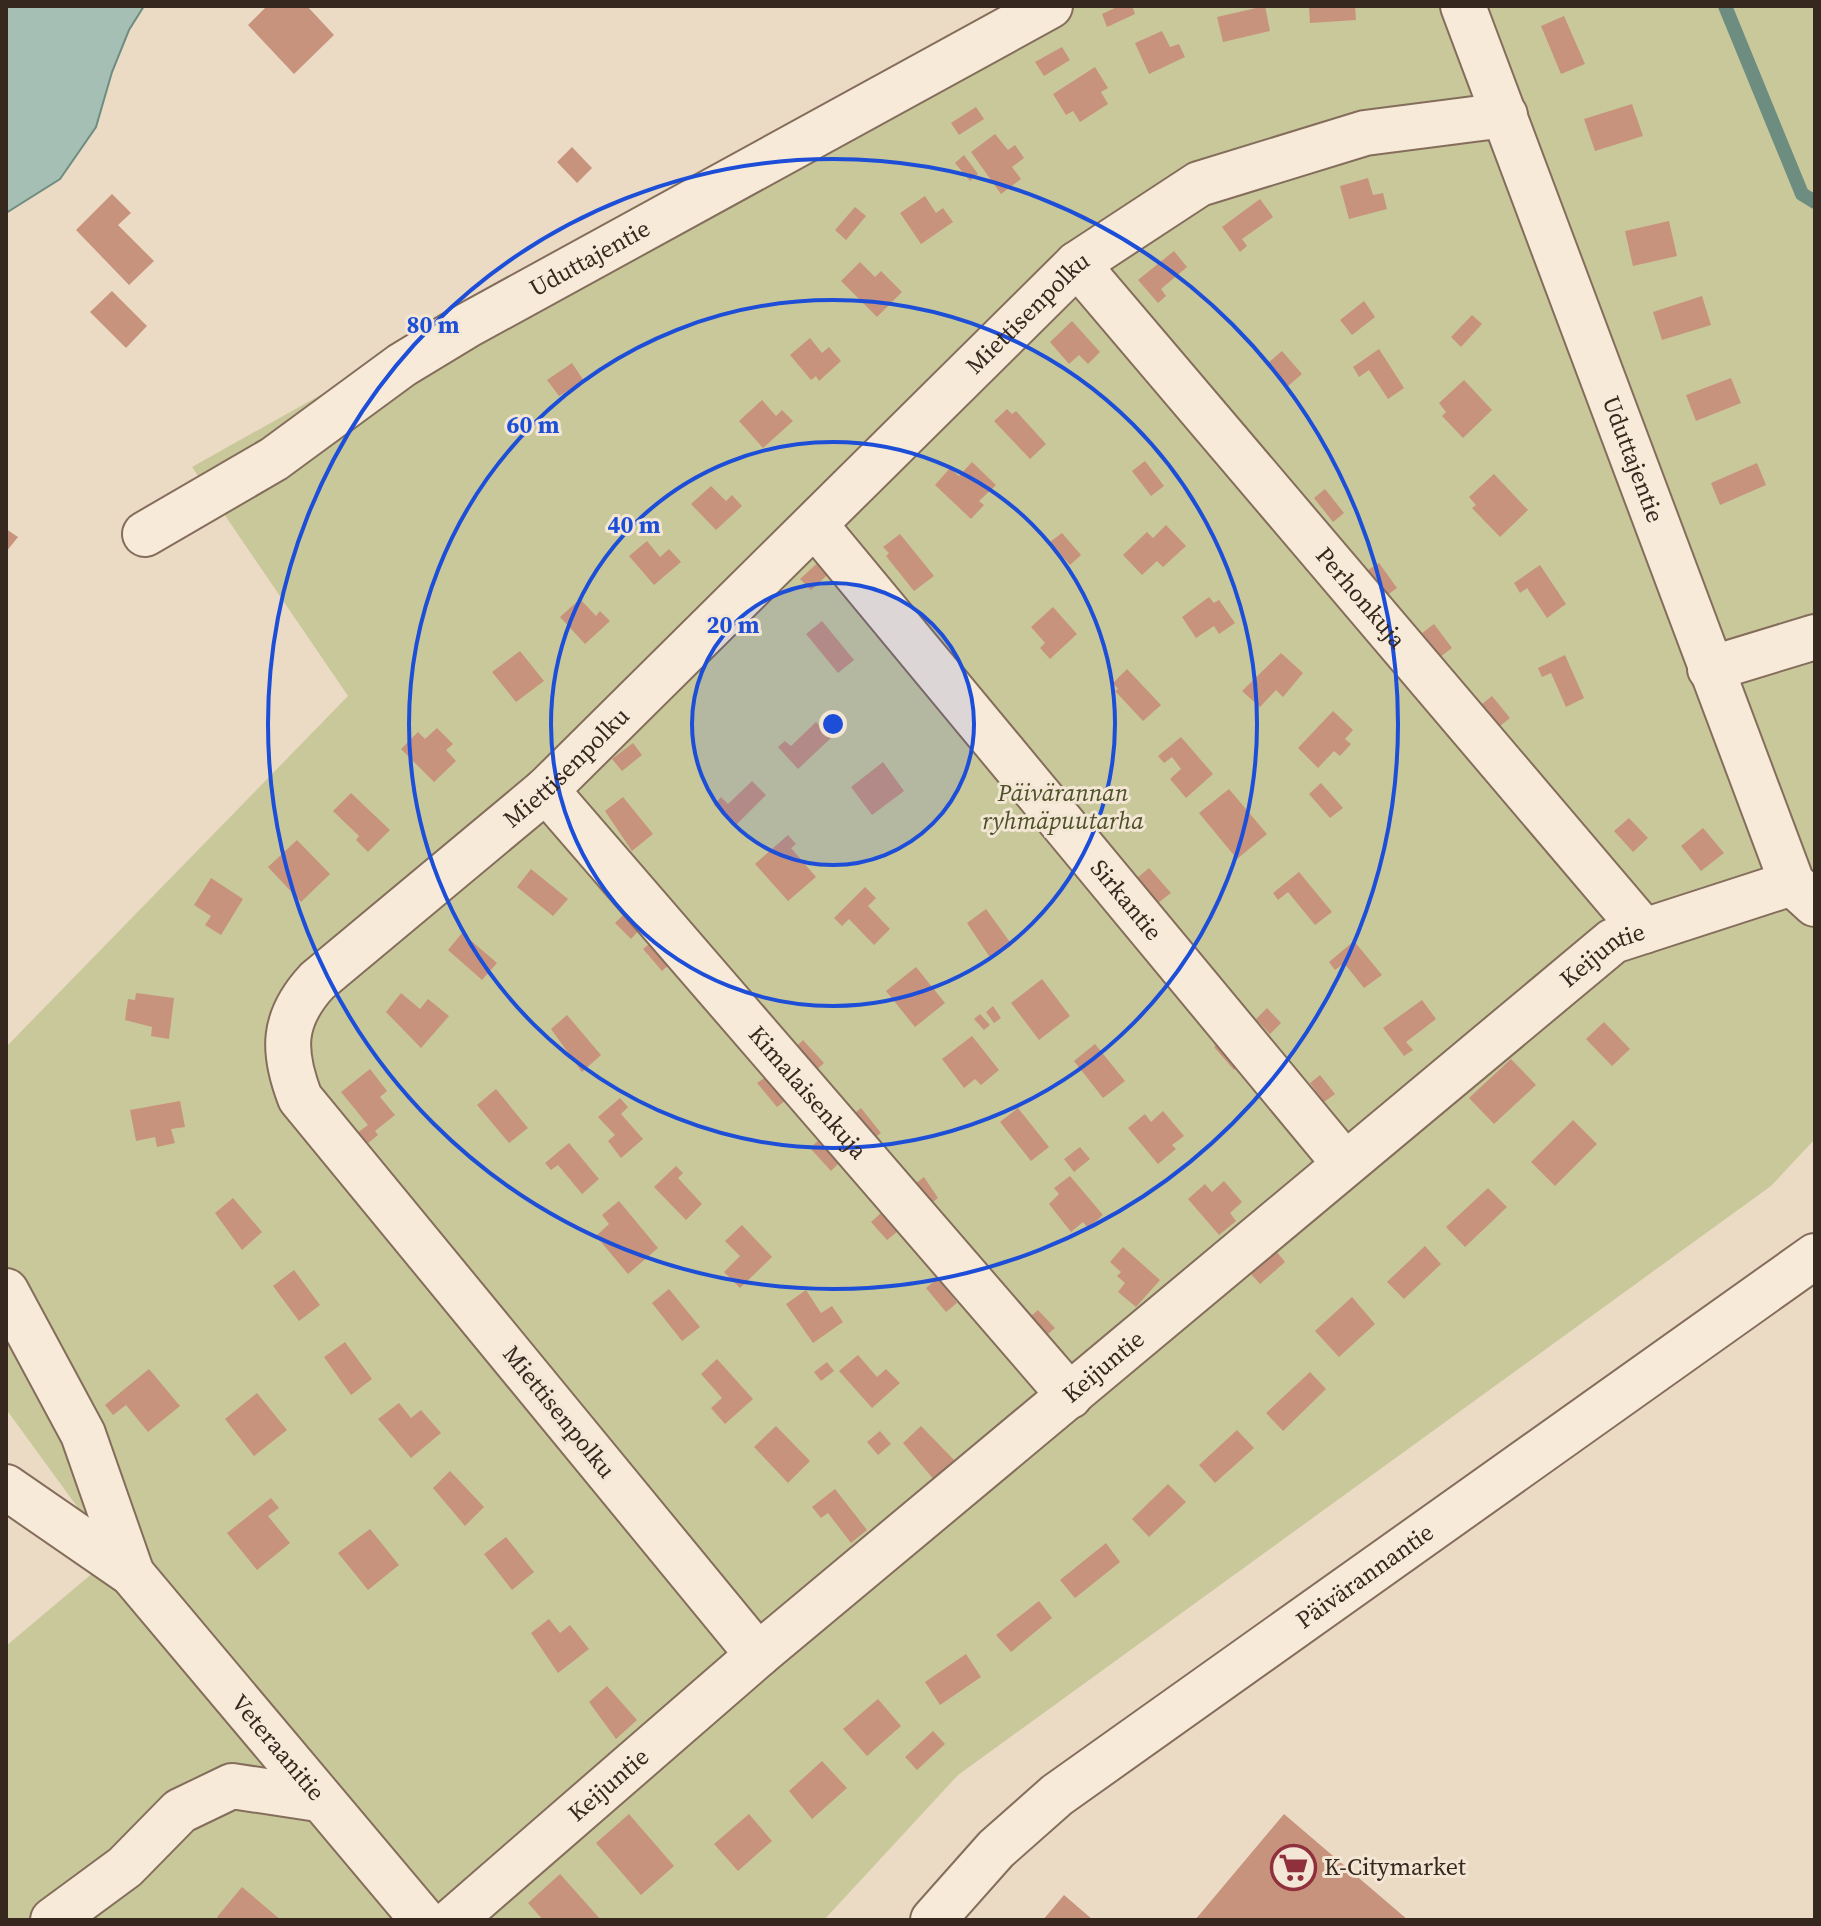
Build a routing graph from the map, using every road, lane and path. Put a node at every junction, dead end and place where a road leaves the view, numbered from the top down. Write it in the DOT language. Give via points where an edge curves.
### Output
graph roads {
  1 [pos="1050,6"];
  2 [pos="1463,6"];
  3 [pos="1505,115"];
  4 [pos="1077,264"];
  5 [pos="816,526"];
  6 [pos="145,534"];
  7 [pos="1815,637"];
  8 [pos="1710,669"];
  9 [pos="546,790"];
  10 [pos="1803,894"];
  11 [pos="1644,931"];
  12 [pos="1345,1164"];
  13 [pos="1815,1256"];
  14 [pos="6,1291"];
  15 [pos="1070,1396"];
  16 [pos="6,1487"];
  17 [pos="132,1574"];
  18 [pos="758,1655"];
  19 [pos="318,1799"];
  20 [pos="53,1920"];
  21 [pos="423,1920"];
  22 [pos="453,1920"];
  23 [pos="933,1920"];
  1 -- 6 [label="street, Uduttajentie" via="468,325 402,365 274,459"];
  2 -- 3 [label="street, Uduttajentie"];
  3 -- 4 [label="street, Miettisenpolku" via="1365,133 1199,184"];
  3 -- 8 [label="street, Uduttajentie"];
  4 -- 5 [label="street, Miettisenpolku"];
  4 -- 11 [label="street, Perhonkuja"];
  5 -- 9 [label="street, Miettisenpolku"];
  5 -- 12 [label="street, Sirkantie"];
  7 -- 8 [label="street"];
  8 -- 10 [label="street, Uduttajentie"];
  9 -- 15 [label="street, Kimalaisenkuja"];
  9 -- 18 [label="street, Miettisenpolku" via="296,1003 288,1065 300,1098"];
  10 -- 11 [label="street, Keijuntie"];
  11 -- 12 [label="street, Keijuntie" via="1613,941"];
  12 -- 15 [label="street, Keijuntie"];
  13 -- 23 [label="street, Päivärannantie" via="1057,1795 996,1849"];
  14 -- 17 [label="street, Veteraanitie" via="83,1434"];
  15 -- 18 [label="street, Keijuntie"];
  16 -- 17 [label="street, Veteraanitie"];
  17 -- 19 [label="street, Veteraanitie"];
  18 -- 22 [label="street, Keijuntie"];
  19 -- 20 [label="street" via="232,1786 180,1811 125,1867"];
  19 -- 21 [label="street, Veteraanitie"];
}
